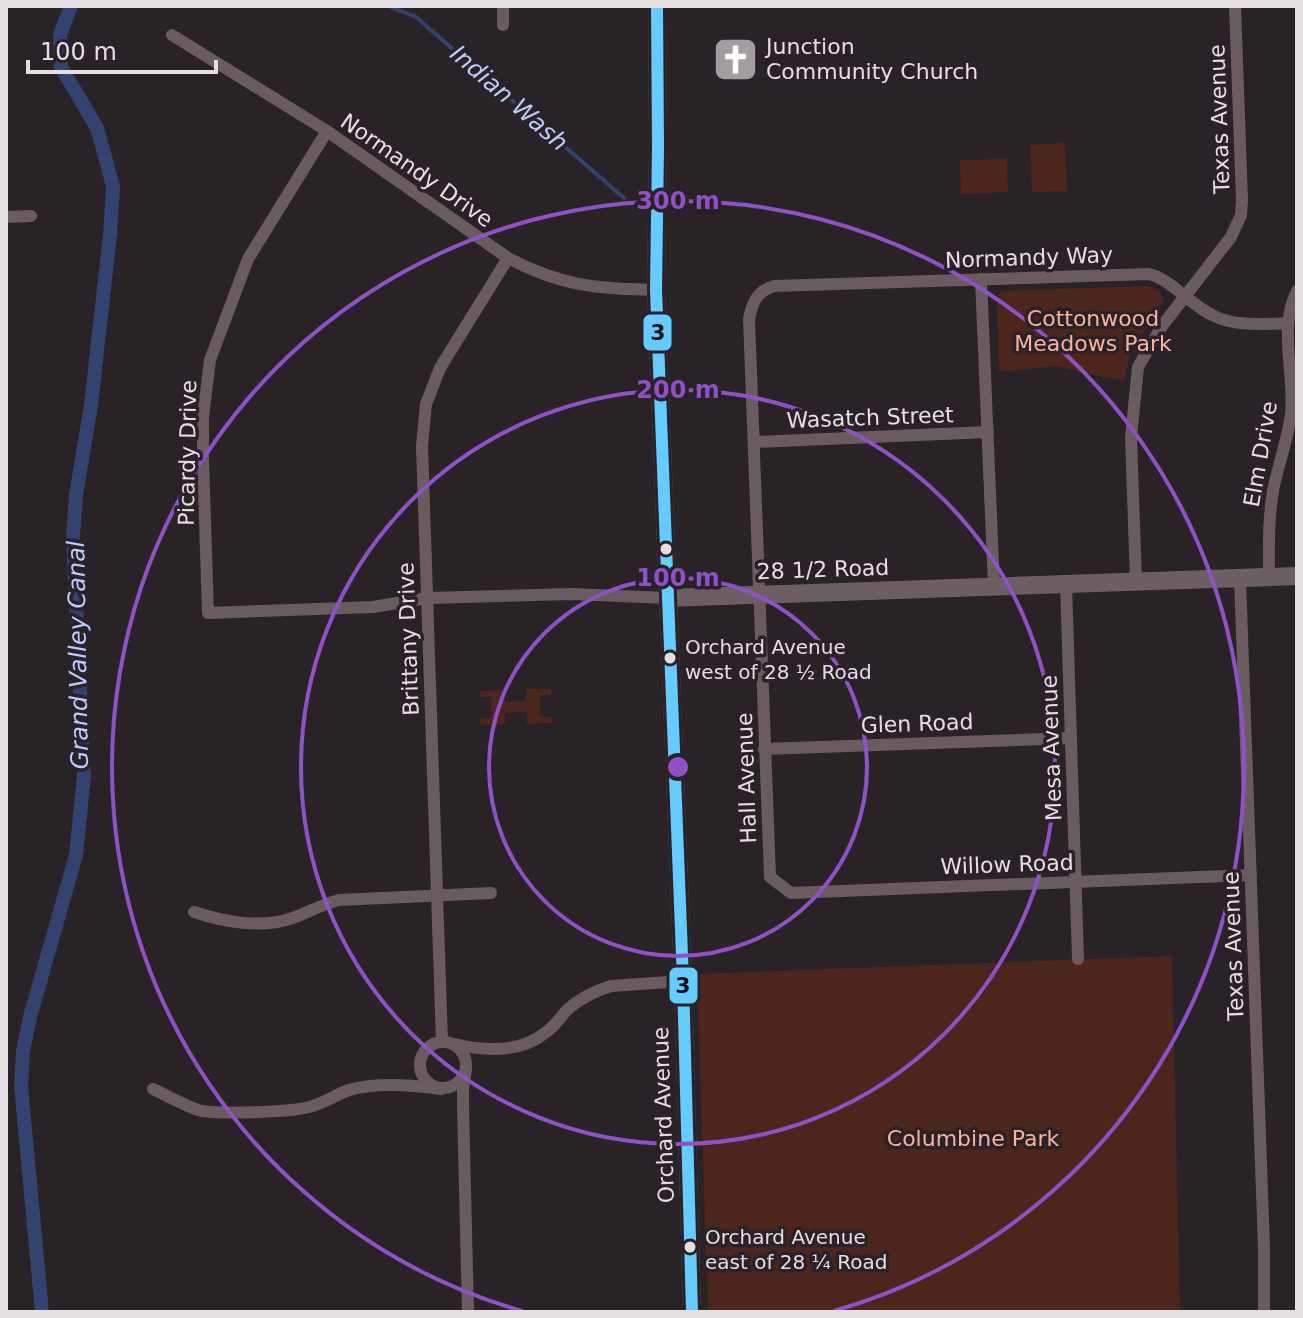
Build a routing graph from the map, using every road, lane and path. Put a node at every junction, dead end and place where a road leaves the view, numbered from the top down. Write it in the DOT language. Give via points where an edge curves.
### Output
graph roads {
  1 [pos="503,6"];
  2 [pos="657,6"];
  3 [pos="1235,6"];
  4 [pos="503,25"];
  5 [pos="172,35"];
  6 [pos="327,131"];
  7 [pos="31,216"];
  8 [pos="6,217"];
  9 [pos="508,258"];
  10 [pos="981,279"];
  11 [pos="656,290"];
  12 [pos="1297,291"];
  13 [pos="758,294"];
  14 [pos="1185,298"];
  15 [pos="1288,323"];
  16 [pos="988,432"];
  17 [pos="754,442"];
  18 [pos="1297,576"];
  19 [pos="1269,577"];
  20 [pos="1240,578"];
  21 [pos="1136,582"];
  22 [pos="1066,584"];
  23 [pos="994,587"];
  24 [pos="759,595"];
  25 [pos="427,598"];
  26 [pos="667,598"];
  27 [pos="208,613"];
  28 [pos="1071,738"];
  29 [pos="764,749"];
  30 [pos="1251,875"];
  31 [pos="770,877"];
  32 [pos="1075,882"];
  33 [pos="491,893"];
  34 [pos="437,895"];
  35 [pos="194,912"];
  36 [pos="1078,959"];
  37 [pos="683,981"];
  38 [pos="448,1043"];
  39 [pos="466,1069"];
  40 [pos="153,1089"];
  41 [pos="441,1089"];
  42 [pos="468,1312"];
  43 [pos="692,1312"];
  44 [pos="1264,1312"];
  1 -- 4 [label="street"];
  2 -- 11 [label="main road, Orchard Avenue"];
  3 -- 14 [label="street, Texas Avenue" via="1241,215 1231,237"];
  5 -- 6 [label="street, Normandy Drive"];
  6 -- 9 [label="street, Normandy Drive"];
  6 -- 27 [label="street, Picardy Drive" via="248,259 210,360 203,417"];
  7 -- 8 [label="street"];
  9 -- 11 [label="street, Normandy Drive" via="570,284"];
  9 -- 25 [label="street, Brittany Drive" via="440,368 426,404 422,446"];
  10 -- 13 [label="street, Normandy Way" via="784,286"];
  10 -- 14 [label="street, Normandy Way" via="1148,274 1157,275"];
  10 -- 16 [label="street"];
  11 -- 26 [label="main road, Orchard Avenue"];
  12 -- 15 [label="street, Elm Drive"];
  13 -- 17 [label="street, Hall Avenue" via="749,319"];
  14 -- 15 [label="street, Normandy Way" via="1224,320"];
  14 -- 21 [label="street, Texas Avenue" via="1138,367 1131,437"];
  15 -- 19 [label="street, Elm Drive" via="1291,409 1270,508"];
  16 -- 17 [label="street, Wasatch Street"];
  16 -- 23 [label="street"];
  17 -- 24 [label="street, Hall Avenue"];
  18 -- 19 [label="main road, 28 1/2 Road"];
  19 -- 20 [label="main road, 28 1/2 Road"];
  20 -- 21 [label="main road, 28 1/2 Road"];
  20 -- 30 [label="street, Texas Avenue"];
  21 -- 22 [label="main road, 28 1/2 Road"];
  22 -- 23 [label="main road, 28 1/2 Road"];
  22 -- 28 [label="street, Mesa Avenue"];
  23 -- 24 [label="main road, 28 1/2 Road"];
  24 -- 26 [label="main road, 28 1/2 Road"];
  24 -- 29 [label="street, Hall Avenue"];
  25 -- 26 [label="street, 28 1/2 Road"];
  25 -- 27 [label="street, 28 1/2 Road" via="373,607"];
  25 -- 34 [label="street, Brittany Drive"];
  26 -- 37 [label="main road, Orchard Avenue"];
  28 -- 29 [label="street, Glen Road"];
  28 -- 32 [label="street, Mesa Avenue"];
  29 -- 31 [label="street, Hall Avenue"];
  30 -- 32 [label="street, Willow Road"];
  30 -- 44 [label="street, Texas Avenue"];
  31 -- 32 [label="street, Willow Road" via="791,893"];
  32 -- 36 [label="street, Mesa Avenue"];
  33 -- 34 [label="street"];
  34 -- 35 [label="street" via="339,900 271,922 227,921"];
  34 -- 38 [label="street, Brittany Drive"];
  37 -- 38 [label="street" via="601,989 581,998 545,1034 517,1046 485,1049"];
  37 -- 43 [label="main road, Orchard Avenue"];
  38 -- 39 [label="street" via="463,1053"];
  38 -- 41 [label="street" via="427,1048 420,1061 427,1083"];
  39 -- 41 [label="street" via="460,1081"];
  39 -- 42 [label="street"];
  40 -- 41 [label="street" via="217,1113 303,1108 362,1088"];
}
